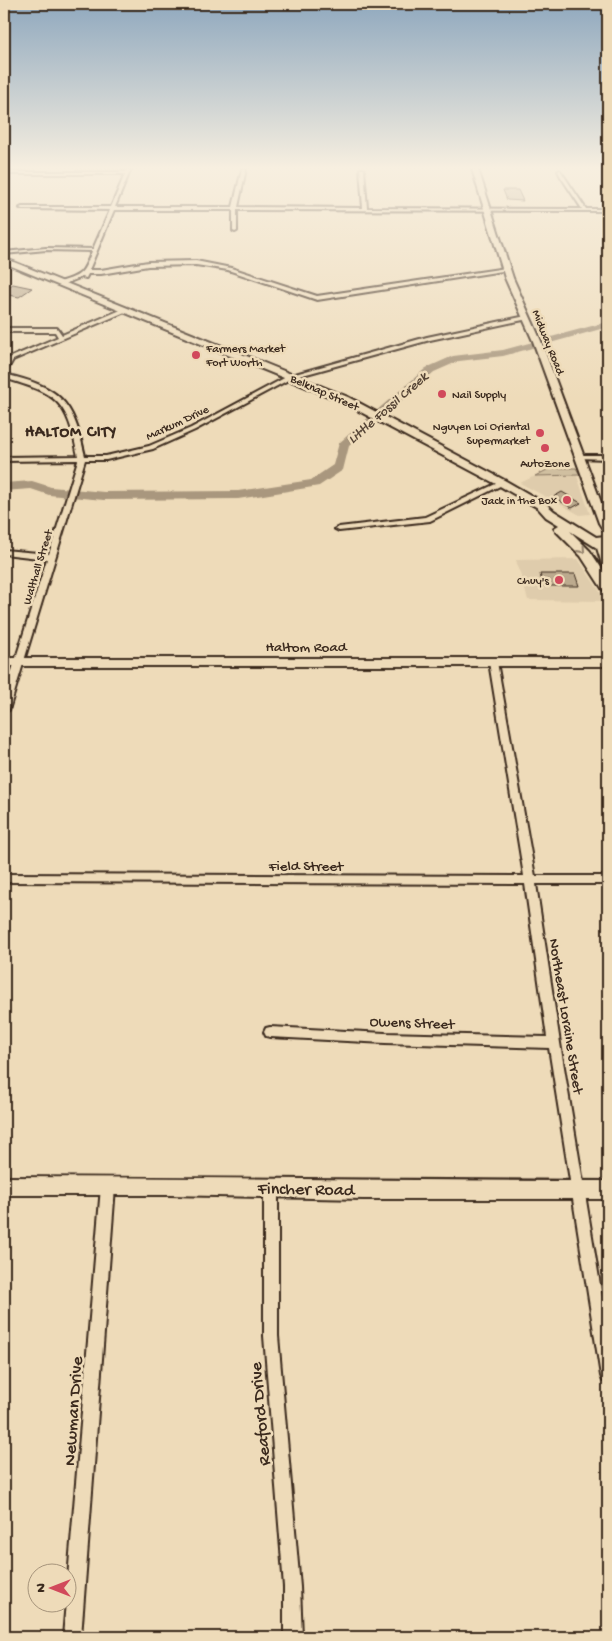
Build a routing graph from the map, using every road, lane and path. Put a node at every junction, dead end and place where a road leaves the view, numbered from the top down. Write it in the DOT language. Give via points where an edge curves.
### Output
graph roads {
  1 [pos="96,246"];
  2 [pos="499,246"];
  3 [pos="94,250"];
  4 [pos="4,253"];
  5 [pos="4,260"];
  6 [pos="4,268"];
  7 [pos="506,270"];
  8 [pos="86,272"];
  9 [pos="62,283"];
  10 [pos="72,286"];
  11 [pos="123,311"];
  12 [pos="526,318"];
  13 [pos="154,322"];
  14 [pos="4,330"];
  15 [pos="61,338"];
  16 [pos="4,371"];
  17 [pos="4,376"];
  18 [pos="290,377"];
  19 [pos="580,456"];
  20 [pos="608,458"];
  21 [pos="4,459"];
  22 [pos="82,459"];
  23 [pos="502,484"];
  24 [pos="521,494"];
  25 [pos="339,528"];
  26 [pos="605,536"];
  27 [pos="4,552"];
  28 [pos="52,557"];
  29 [pos="608,564"];
  30 [pos="608,587"];
  31 [pos="4,662"];
  32 [pos="19,662"];
  33 [pos="493,662"];
  34 [pos="608,662"];
  35 [pos="4,710"];
  36 [pos="4,878"];
  37 [pos="530,880"];
  38 [pos="608,880"];
  39 [pos="270,1032"];
  40 [pos="554,1043"];
  41 [pos="4,1186"];
  42 [pos="108,1187"];
  43 [pos="271,1188"];
  44 [pos="577,1190"];
  45 [pos="608,1190"];
  46 [pos="606,1348"];
  47 [pos="608,1376"];
  48 [pos="72,1637"];
  49 [pos="293,1637"];
  1 -- 3 [label="street"];
  2 -- 7 [label="main road, Midway Road"];
  3 -- 4 [label="street" via="46,249"];
  3 -- 8 [label="street"];
  5 -- 9 [label="main road, Belknap Street"];
  6 -- 11 [label="main road, Belknap Street"];
  7 -- 8 [label="street" via="316,298 228,268 203,264 155,263"];
  7 -- 12 [label="main road, Midway Road"];
  8 -- 9 [label="street" via="75,280"];
  8 -- 10 [label="street"];
  9 -- 10 [label="main road, Belknap Street"];
  10 -- 13 [label="main road, Belknap Street"];
  11 -- 13 [label="main road, Belknap Street"];
  11 -- 15 [label="street"];
  12 -- 18 [label="street, Markum Drive" via="429,338"];
  12 -- 19 [label="main road, Midway Road"];
  13 -- 18 [label="main road, Belknap Street"];
  14 -- 15 [label="street" via="57,330"];
  15 -- 16 [label="street" via="11,359"];
  17 -- 22 [label="street" via="59,400 79,439"];
  18 -- 22 [label="street, Markum Drive" via="151,448 106,458"];
  18 -- 23 [label="main road, Belknap Street" via="364,409"];
  19 -- 20 [label="street"];
  19 -- 26 [label="main road, Midway Road"];
  21 -- 22 [label="street, Markum Drive"];
  22 -- 28 [label="street, Walthall Street"];
  23 -- 24 [label="main road, Belknap Street"];
  23 -- 25 [label="street" via="428,519"];
  24 -- 26 [label="main road, Belknap Street" via="550,514"];
  24 -- 30 [label="main road, one-way" via="571,538 595,565"];
  26 -- 29 [label="main road"];
  27 -- 28 [label="street"];
  28 -- 32 [label="street, Walthall Street"];
  31 -- 32 [label="main road, Haltom Road"];
  32 -- 33 [label="main road, Haltom Road"];
  32 -- 35 [label="street, Walthall Street"];
  33 -- 34 [label="main road, Haltom Road"];
  33 -- 37 [label="street, Northeast Loraine Street"];
  36 -- 37 [label="street, Field Street"];
  37 -- 38 [label="street, Field Street"];
  37 -- 40 [label="street, Northeast Loraine Street"];
  39 -- 40 [label="street, Owens Street"];
  40 -- 44 [label="street, Northeast Loraine Street"];
  41 -- 42 [label="main road, Fincher Road"];
  42 -- 43 [label="main road, Fincher Road"];
  42 -- 48 [label="street, Newman Drive"];
  43 -- 44 [label="main road, Fincher Road"];
  43 -- 49 [label="street, Reaford Drive" via="271,1336 292,1587"];
  44 -- 45 [label="main road, Fincher Road"];
  44 -- 46 [label="street, Northeast Loraine Street"];
  46 -- 47 [label="street, Northeast Loraine Street"];
}
